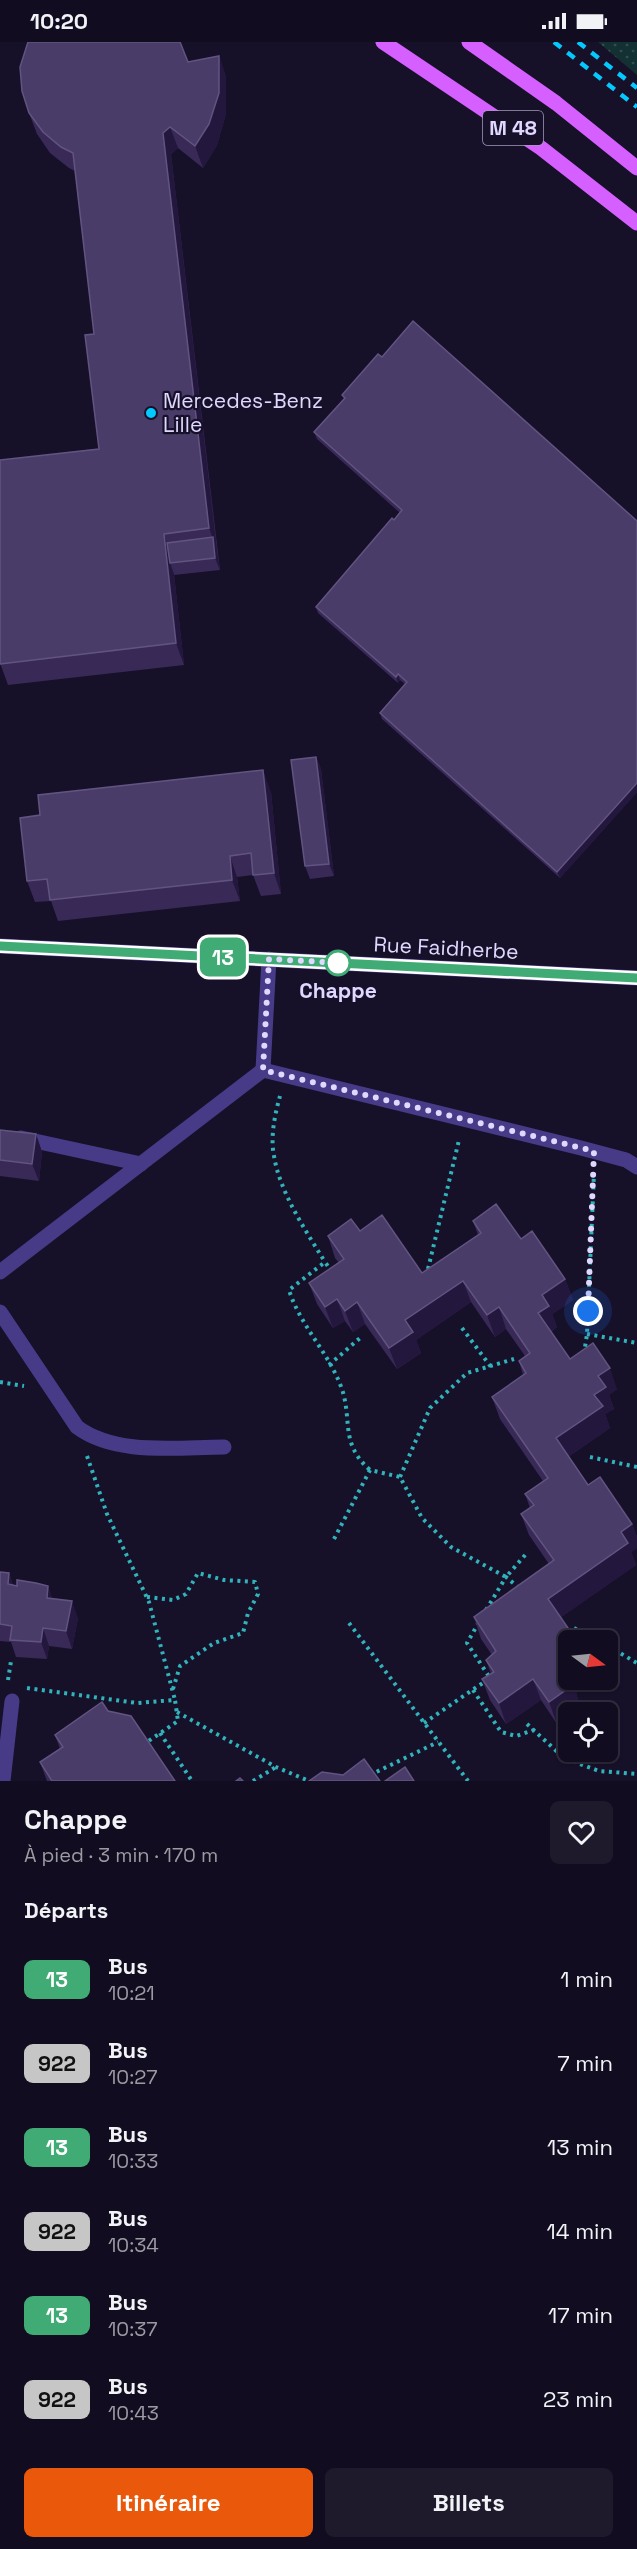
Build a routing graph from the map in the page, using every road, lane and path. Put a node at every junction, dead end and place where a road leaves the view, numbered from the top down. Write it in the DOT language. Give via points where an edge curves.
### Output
graph roads {
  1 [pos="383,42"];
  2 [pos="469,42"];
  3 [pos="637,168"];
  4 [pos="637,223"];
  5 [pos="0,946"];
  6 [pos="269,959"];
  7 [pos="637,978"];
  8 [pos="263,1070"];
  9 [pos="285,1075"];
  10 [pos="464,1119"];
  11 [pos="15,1137"];
  12 [pos="594,1151"];
  13 [pos="141,1164"];
  14 [pos="637,1167"];
  15 [pos="325,1262"];
  16 [pos="428,1269"];
  17 [pos="0,1272"];
  18 [pos="337,1277"];
  19 [pos="0,1312"];
  20 [pos="462,1328"];
  21 [pos="587,1334"];
  22 [pos="360,1338"];
  23 [pos="637,1343"];
  24 [pos="514,1359"];
  25 [pos="582,1362"];
  26 [pos="329,1365"];
  27 [pos="491,1367"];
  28 [pos="77,1427"];
  29 [pos="224,1447"];
  30 [pos="590,1457"];
  31 [pos="637,1467"];
  32 [pos="370,1470"];
  33 [pos="400,1477"];
  34 [pos="334,1539"];
  35 [pos="526,1554"];
  36 [pos="506,1577"];
  37 [pos="521,1589"];
  38 [pos="146,1597"];
  39 [pos="349,1623"];
  40 [pos="574,1628"];
  41 [pos="578,1630"];
  42 [pos="618,1653"];
  43 [pos="11,1661"];
  44 [pos="637,1663"];
  45 [pos="8,1685"];
  46 [pos="26,1688"];
  47 [pos="473,1690"];
  48 [pos="172,1691"];
  49 [pos="175,1700"];
  50 [pos="12,1701"];
  51 [pos="176,1712"];
  52 [pos="424,1723"];
  53 [pos="527,1724"];
  54 [pos="534,1730"];
  55 [pos="160,1733"];
  56 [pos="147,1742"];
  57 [pos="438,1742"];
  58 [pos="276,1767"];
  59 [pos="637,1774"];
  60 [pos="364,1778"];
  61 [pos="3,1781"];
  62 [pos="192,1781"];
  63 [pos="253,1781"];
  64 [pos="309,1781"];
  65 [pos="468,1781"];
  1 -- 4 [label="main road, M 48" via="541,148"];
  2 -- 3 [label="main road, M 48"];
  5 -- 6 [label="street, Rue Faidherbe"];
  6 -- 7 [label="street, Rue Faidherbe"];
  6 -- 8 [label="street"];
  8 -- 9 [label="street"];
  8 -- 13 [label="street"];
  9 -- 10 [label="street"];
  9 -- 15 [label="path" via="274,1117 274,1156 293,1209"];
  10 -- 12 [label="street"];
  10 -- 16 [label="path"];
  11 -- 13 [label="street"];
  12 -- 14 [label="street"];
  12 -- 21 [label="path"];
  13 -- 17 [label="street"];
  15 -- 18 [label="path"];
  15 -- 26 [label="path" via="289,1290 294,1307"];
  19 -- 28 [label="street"];
  20 -- 27 [label="path"];
  21 -- 23 [label="path"];
  21 -- 25 [label="path"];
  22 -- 26 [label="path"];
  24 -- 27 [label="path"];
  26 -- 32 [label="path" via="341,1385 357,1459"];
  27 -- 33 [label="path" via="468,1373 430,1408"];
  28 -- 29 [label="street" via="91,1437 134,1446"];
  28 -- 38 [label="path" via="107,1514"];
  30 -- 31 [label="path"];
  32 -- 33 [label="path"];
  32 -- 34 [label="path"];
  33 -- 36 [label="path" via="422,1518 451,1547"];
  35 -- 36 [label="path"];
  36 -- 37 [label="path"];
  36 -- 47 [label="path" via="467,1643 490,1678"];
  38 -- 48 [label="path"];
  38 -- 48 [label="path" via="173,1600 186,1594 198,1573 255,1582 258,1594 243,1633 214,1643 180,1666"];
  39 -- 52 [label="path"];
  40 -- 41 [label="path"];
  42 -- 44 [label="path"];
  43 -- 45 [label="path"];
  46 -- 49 [label="path" via="137,1703"];
  47 -- 52 [label="path"];
  47 -- 54 [label="path" via="501,1732 516,1736"];
  48 -- 49 [label="path"];
  49 -- 51 [label="path"];
  50 -- 61 [label="street"];
  51 -- 55 [label="path" via="178,1721"];
  51 -- 58 [label="path"];
  52 -- 57 [label="path"];
  53 -- 54 [label="path"];
  54 -- 59 [label="path" via="564,1758 599,1771"];
  55 -- 56 [label="path"];
  55 -- 62 [label="path"];
  57 -- 60 [label="path"];
  57 -- 65 [label="path"];
  58 -- 63 [label="path"];
  58 -- 64 [label="path"];
}
